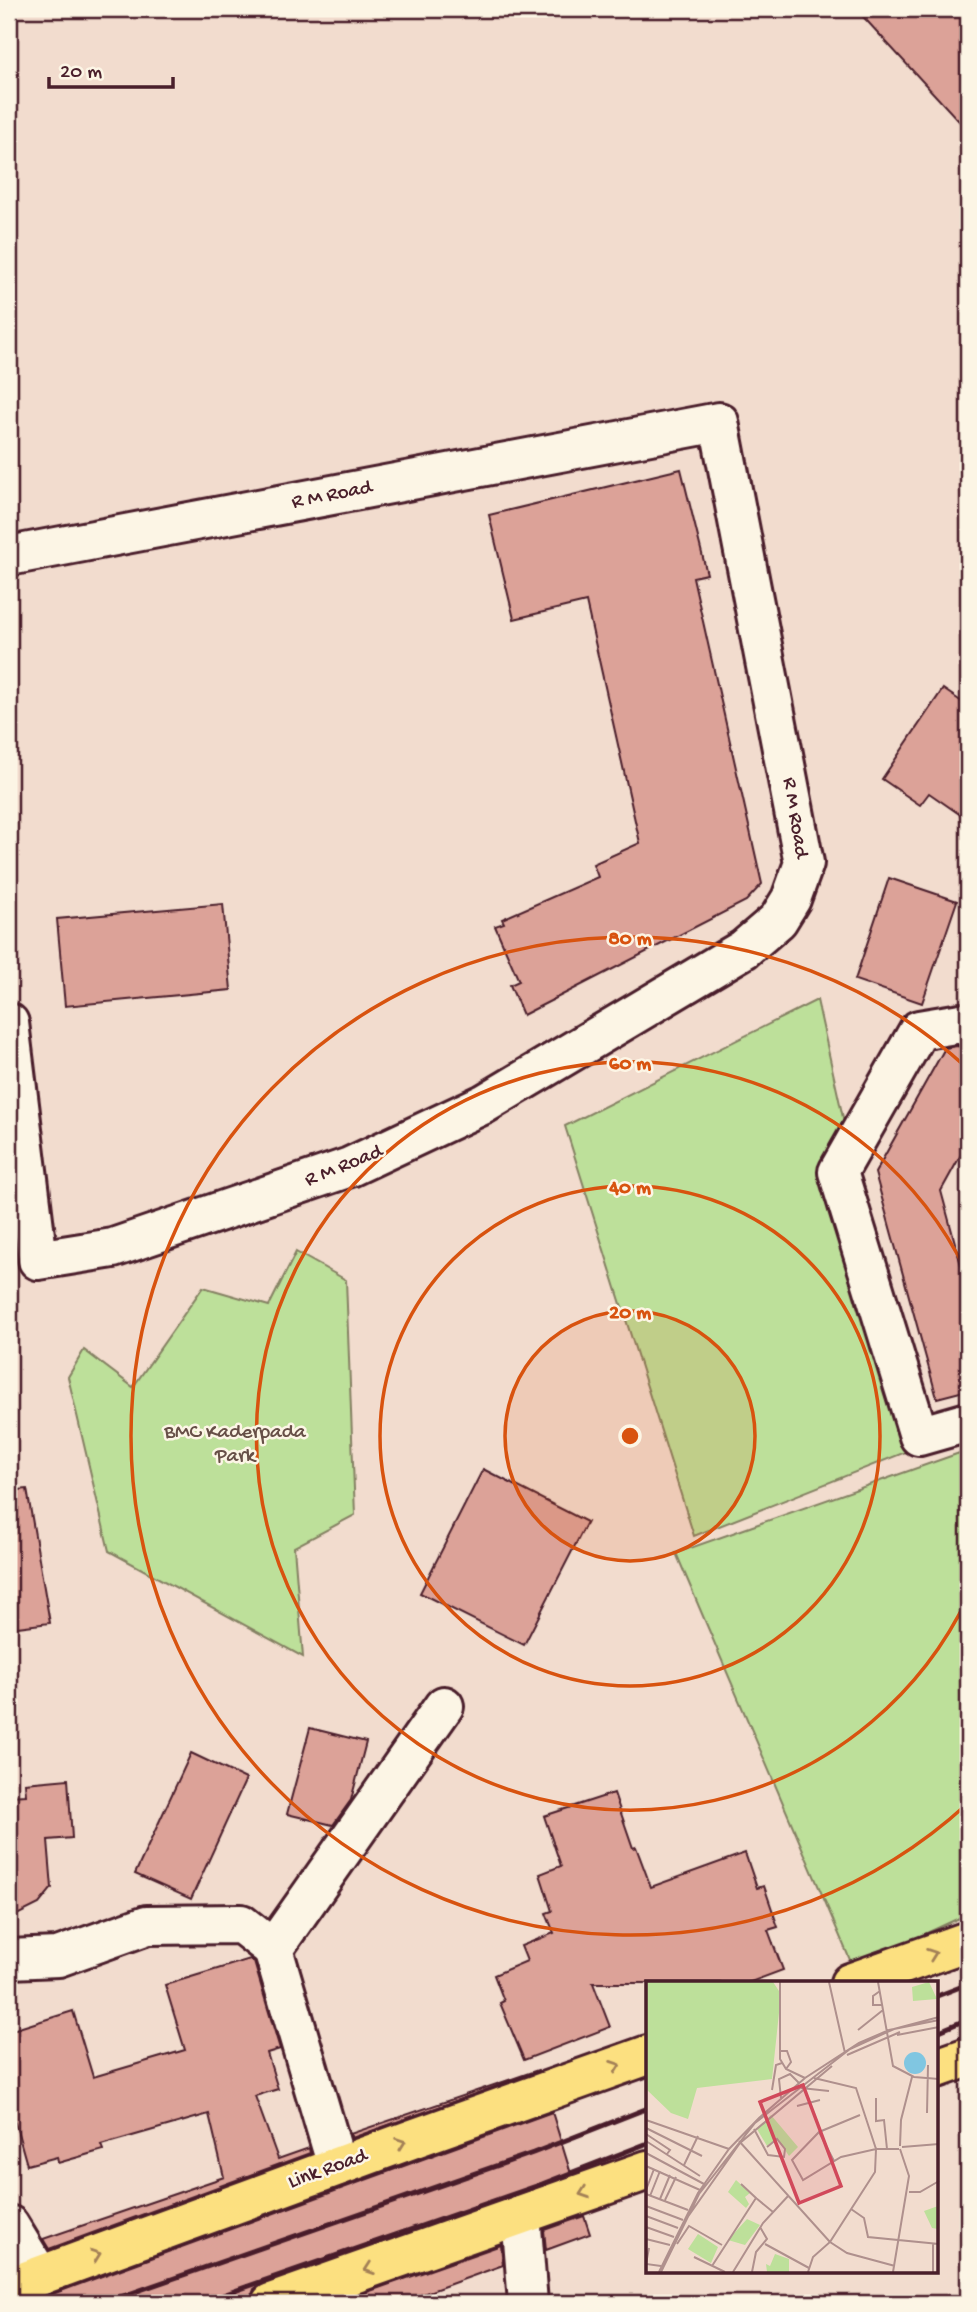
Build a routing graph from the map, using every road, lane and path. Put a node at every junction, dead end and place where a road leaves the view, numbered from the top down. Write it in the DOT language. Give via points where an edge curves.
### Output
graph roads {
  1 [pos="9,556"];
  2 [pos="9,1023"];
  3 [pos="968,1027"];
  4 [pos="23,1261"];
  5 [pos="968,1422"];
  6 [pos="443,1706"];
  7 [pos="968,1941"];
  8 [pos="273,1949"];
  9 [pos="9,1959"];
  10 [pos="856,1981"];
  11 [pos="646,2056"];
  12 [pos="968,2057"];
  13 [pos="939,2067"];
  14 [pos="337,2166"];
  15 [pos="646,2171"];
  16 [pos="521,2215"];
  17 [pos="9,2225"];
  18 [pos="24,2282"];
  19 [pos="271,2303"];
  20 [pos="528,2303"];
  1 -- 4 [label="street, R M Road" via="719,422 804,863 778,920 744,948 484,1104 350,1167 113,1248"];
  2 -- 4 [label="street, R M Road"];
  3 -- 5 [label="street" via="961,1023 919,1030 838,1172 919,1436"];
  6 -- 8 [label="street"];
  10 -- 7 [label="main road, one-way"];
  8 -- 9 [label="street" via="241,1924 147,1926 58,1957"];
  8 -- 14 [label="street"];
  14 -- 11 [label="main road, Link Road, one-way"];
  12 -- 13 [label="main road"];
  18 -- 14 [label="main road, Link Road, one-way"];
  15 -- 16 [label="main road, one-way"];
  16 -- 19 [label="main road, one-way"];
  16 -- 20 [label="street"];
  17 -- 18 [label="street"];
}
